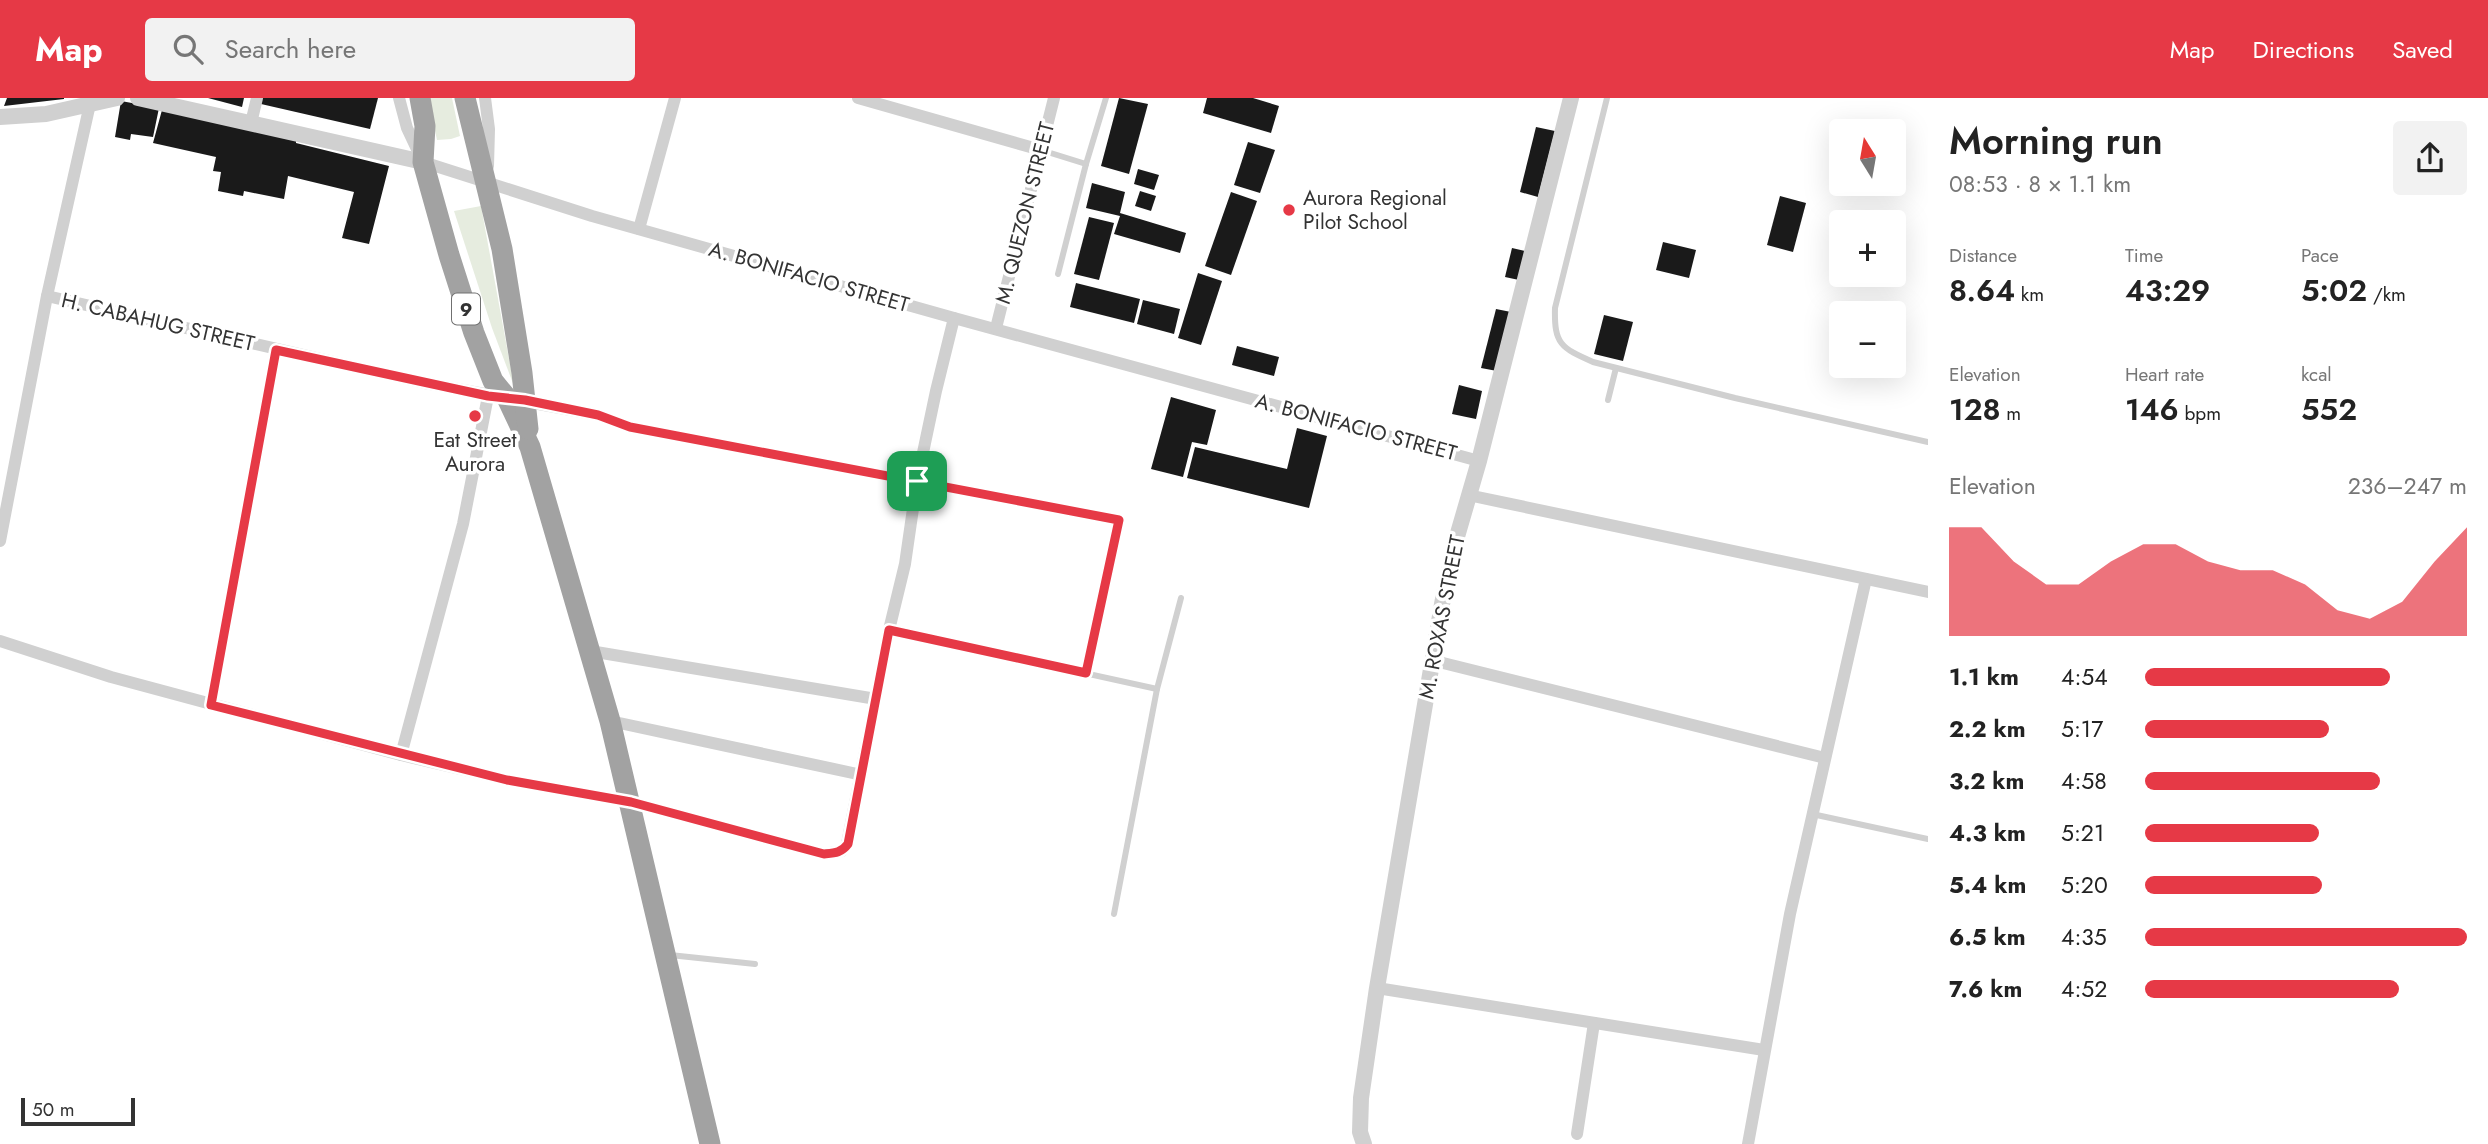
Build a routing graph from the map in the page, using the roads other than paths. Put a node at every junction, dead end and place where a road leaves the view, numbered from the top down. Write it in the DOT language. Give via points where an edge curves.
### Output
graph roads {
  1 [pos="138,98"];
  2 [pos="257,98"];
  3 [pos="399,98"];
  4 [pos="419,98"];
  5 [pos="465,98"];
  6 [pos="485,98"];
  7 [pos="675,98"];
  8 [pos="858,98"];
  9 [pos="1054,98"];
  10 [pos="1106,98"];
  11 [pos="1571,98"];
  12 [pos="1607,98"];
  13 [pos="104,100"];
  14 [pos="0,117"];
  15 [pos="251,123"];
  16 [pos="1041,150"];
  17 [pos="424,162"];
  18 [pos="1086,164"];
  19 [pos="487,181"];
  20 [pos="639,229"];
  21 [pos="1058,274"];
  22 [pos="47,296"];
  23 [pos="954,318"];
  24 [pos="996,328"];
  25 [pos="276,350"];
  26 [pos="1616,368"];
  27 [pos="506,398"];
  28 [pos="1608,400"];
  29 [pos="598,415"];
  30 [pos="1928,442"];
  31 [pos="1479,461"];
  32 [pos="917,481"];
  33 [pos="1468,495"];
  34 [pos="0,541"];
  35 [pos="1866,579"];
  36 [pos="1928,592"];
  37 [pos="1181,598"];
  38 [pos="889,630"];
  39 [pos="0,641"];
  40 [pos="590,651"];
  41 [pos="1431,660"];
  42 [pos="1086,673"];
  43 [pos="1157,689"];
  44 [pos="876,699"];
  45 [pos="211,705"];
  46 [pos="610,721"];
  47 [pos="401,755"];
  48 [pos="1825,758"];
  49 [pos="862,775"];
  50 [pos="631,802"];
  51 [pos="1812,814"];
  52 [pos="1928,839"];
  53 [pos="1114,914"];
  54 [pos="665,954"];
  55 [pos="755,964"];
  56 [pos="1377,988"];
  57 [pos="1594,1023"];
  58 [pos="1764,1050"];
  59 [pos="1577,1134"];
  60 [pos="710,1144"];
  61 [pos="1364,1144"];
  62 [pos="1748,1144"];
  1 -- 15 [label="street, A. BONIFACIO STREET"];
  2 -- 15 [label="street"];
  3 -- 17 [label="street, 9"];
  4 -- 17 [label="highway, 9" via="425,126"];
  5 -- 19 [label="highway, 9"];
  6 -- 19 [label="street, 9"];
  7 -- 20 [label="street"];
  8 -- 16 [label="street"];
  9 -- 16 [label="street, M. QUEZON STREET"];
  10 -- 18 [label="lane"];
  11 -- 31 [label="street, M. ROXAS STREET"];
  12 -- 26 [label="lane" via="1555,308 1554,330 1572,353"];
  13 -- 14 [label="street" via="46,114"];
  13 -- 22 [label="street"];
  15 -- 17 [label="street, A. BONIFACIO STREET"];
  16 -- 18 [label="lane"];
  16 -- 24 [label="street, M. QUEZON STREET"];
  17 -- 19 [label="street, A. BONIFACIO STREET"];
  17 -- 27 [label="highway, 9" via="474,333"];
  18 -- 21 [label="lane"];
  19 -- 20 [label="street, A. BONIFACIO STREET"];
  19 -- 27 [label="highway, 9" via="507,273"];
  20 -- 23 [label="street, A. BONIFACIO STREET"];
  22 -- 25 [label="street, H. CABAHUG STREET"];
  22 -- 34 [label="street"];
  23 -- 24 [label="street, A. BONIFACIO STREET"];
  23 -- 32 [label="street"];
  24 -- 31 [label="street, A. BONIFACIO STREET"];
  25 -- 27 [label="street, H. CABAHUG STREET"];
  25 -- 45 [label="street"];
  26 -- 28 [label="lane"];
  26 -- 30 [label="lane"];
  27 -- 29 [label="street, H. CABAHUG STREET"];
  27 -- 40 [label="highway, 9" via="530,447"];
  27 -- 47 [label="street" via="463,524"];
  31 -- 33 [label="street, M. ROXAS STREET"];
  32 -- 38 [label="street" via="905,564"];
  32 -- 42 [label="lane" via="1119,520"];
  33 -- 35 [label="street"];
  33 -- 41 [label="street, M. ROXAS STREET"];
  35 -- 36 [label="street"];
  35 -- 48 [label="street"];
  37 -- 43 [label="lane"];
  38 -- 42 [label="lane"];
  38 -- 44 [label="street"];
  39 -- 45 [label="street"];
  40 -- 44 [label="street"];
  40 -- 46 [label="highway, 9"];
  41 -- 48 [label="street"];
  41 -- 56 [label="street, M. ROXAS STREET"];
  42 -- 43 [label="lane"];
  43 -- 53 [label="lane"];
  44 -- 49 [label="street"];
  45 -- 47 [label="street"];
  46 -- 49 [label="street"];
  46 -- 50 [label="highway, 9"];
  47 -- 50 [label="street"];
  48 -- 51 [label="street"];
  49 -- 50 [label="street" via="848,844 834,853"];
  50 -- 54 [label="highway, 9"];
  51 -- 52 [label="lane"];
  51 -- 58 [label="street"];
  54 -- 55 [label="lane"];
  54 -- 60 [label="highway, 9"];
  56 -- 57 [label="street"];
  56 -- 61 [label="street, M. ROXAS STREET" via="1361,1098"];
  57 -- 58 [label="street"];
  57 -- 59 [label="street"];
  58 -- 62 [label="street"];
}
